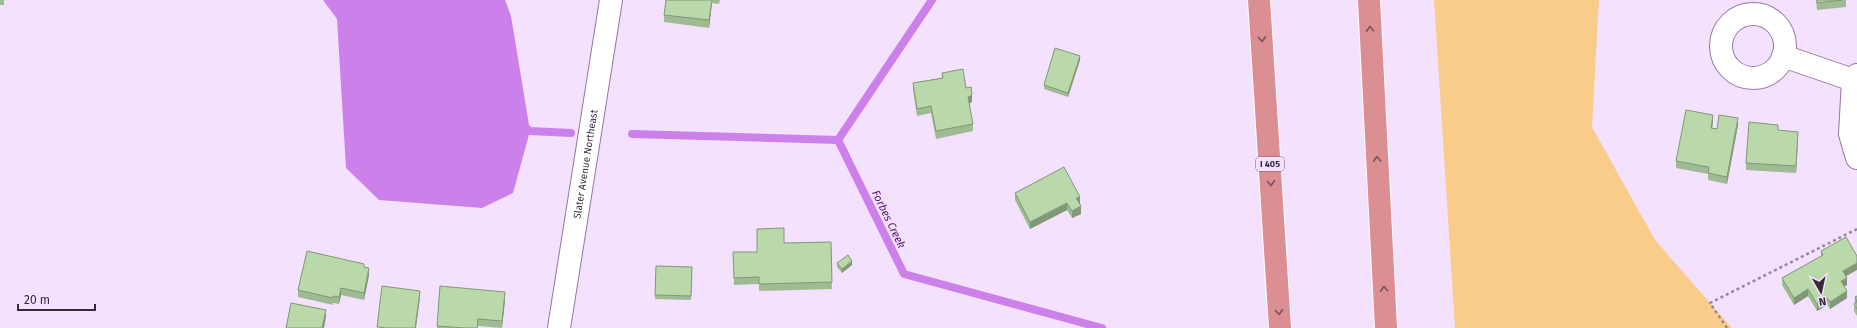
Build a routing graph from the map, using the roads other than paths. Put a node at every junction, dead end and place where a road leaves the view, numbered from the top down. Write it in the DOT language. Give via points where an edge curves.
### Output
graph roads {
  1 [pos="611,0"];
  2 [pos="1260,0"];
  3 [pos="1369,0"];
  4 [pos="1783,56"];
  5 [pos="1855,77"];
  6 [pos="1857,158"];
  7 [pos="559,328"];
  8 [pos="1280,328"];
  9 [pos="1386,328"];
  1 -- 7 [label="street, Slater Avenue Northeast"];
  2 -- 8 [label="highway, I 405, one-way"];
  9 -- 3 [label="highway, one-way"];
  4 -- 5 [label="street"];
  5 -- 6 [label="street" via="1850,134"];
}
